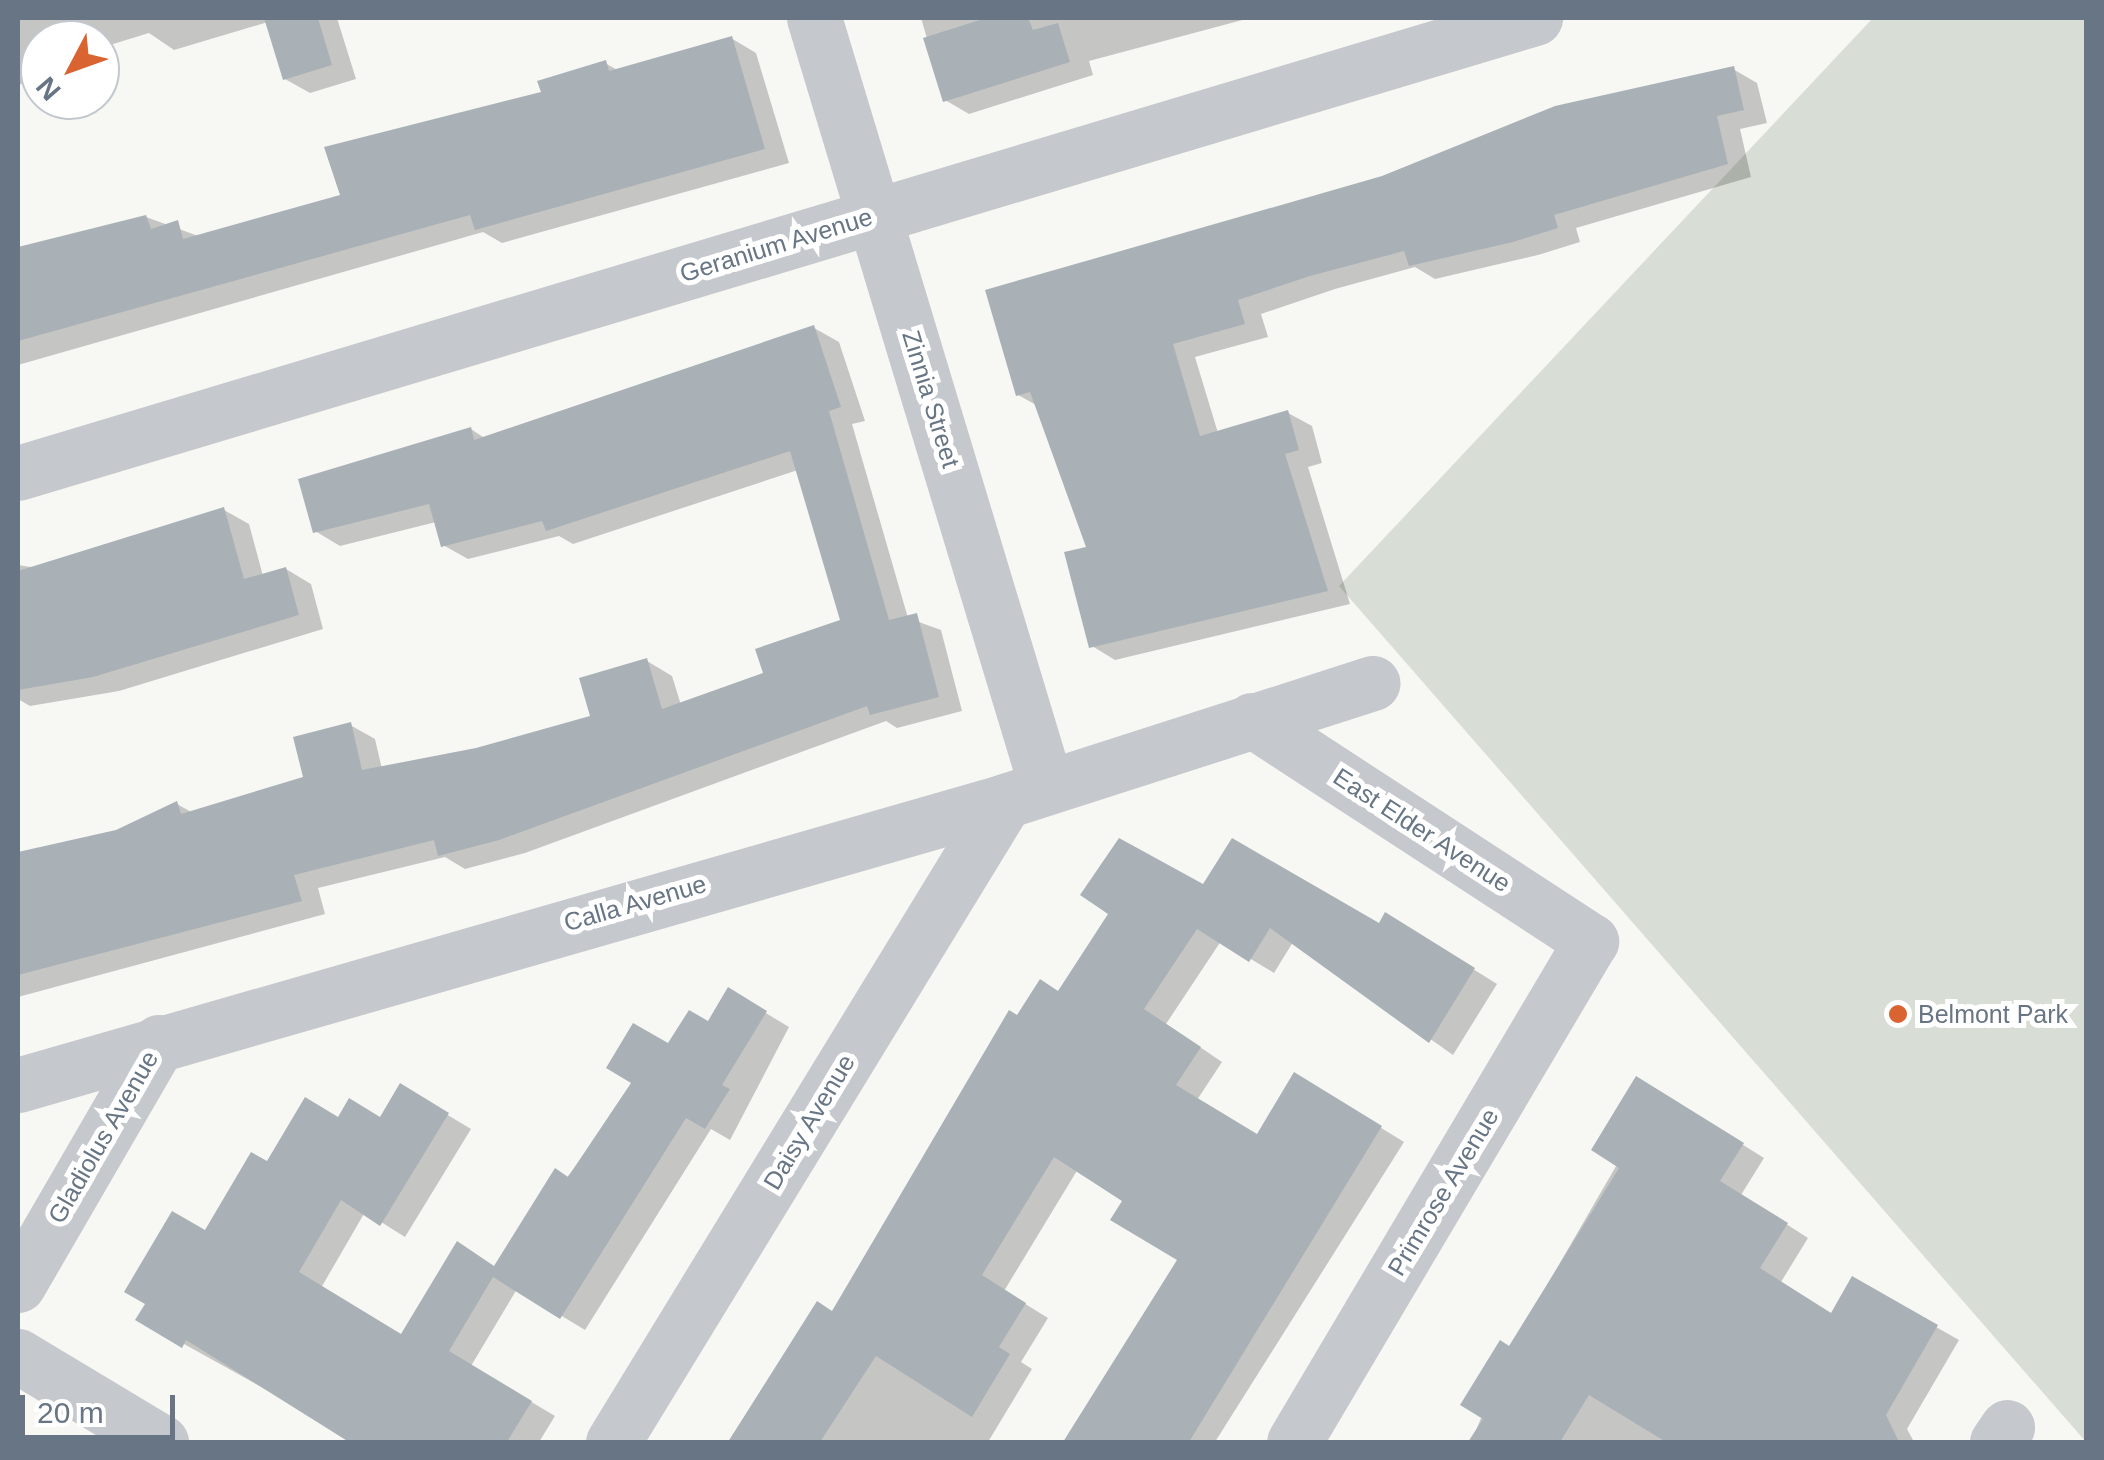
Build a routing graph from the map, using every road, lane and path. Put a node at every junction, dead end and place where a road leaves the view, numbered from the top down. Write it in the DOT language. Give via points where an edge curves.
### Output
graph roads {
  1 [pos="814,18"];
  2 [pos="1535,18"];
  3 [pos="876,216"];
  4 [pos="18,473"];
  5 [pos="1373,683"];
  6 [pos="1252,720"];
  7 [pos="1025,791"];
  8 [pos="1592,941"];
  9 [pos="159,1042"];
  10 [pos="18,1085"];
  11 [pos="18,1284"];
  12 [pos="18,1356"];
  13 [pos="161,1442"];
  14 [pos="613,1442"];
  15 [pos="1294,1442"];
  1 -- 3 [label="street, Zinnia Street"];
  2 -- 3 [label="street, Geranium Avenue"];
  3 -- 4 [label="street, Geranium Avenue"];
  3 -- 7 [label="street, Zinnia Street"];
  5 -- 6 [label="street, Calla Avenue"];
  6 -- 7 [label="street, Calla Avenue"];
  6 -- 8 [label="street, East Elder Avenue"];
  7 -- 9 [label="street, Calla Avenue"];
  7 -- 14 [label="street, Daisy Avenue"];
  8 -- 15 [label="street, Primrose Avenue"];
  9 -- 10 [label="street, Calla Avenue"];
  9 -- 11 [label="street, Gladiolus Avenue"];
  12 -- 13 [label="street"];
}
